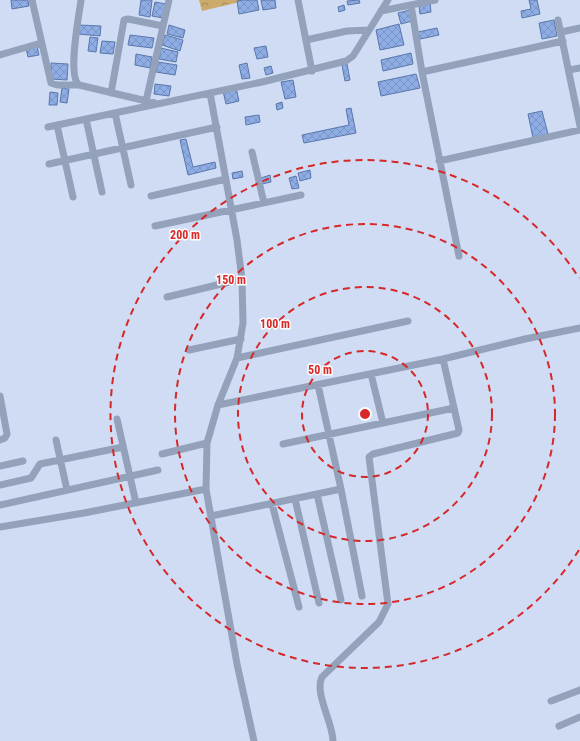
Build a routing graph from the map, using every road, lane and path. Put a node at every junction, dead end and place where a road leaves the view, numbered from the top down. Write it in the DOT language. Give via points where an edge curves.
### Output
graph roads {
  1 [pos="32,0"];
  2 [pos="81,0"];
  3 [pos="169,0"];
  4 [pos="298,0"];
  5 [pos="388,0"];
  6 [pos="435,0"];
  7 [pos="411,5"];
  8 [pos="381,11"];
  9 [pos="558,20"];
  10 [pos="163,26"];
  11 [pos="580,28"];
  12 [pos="368,30"];
  13 [pos="561,32"];
  14 [pos="306,40"];
  15 [pos="563,41"];
  16 [pos="41,43"];
  17 [pos="0,55"];
  18 [pos="580,68"];
  19 [pos="569,70"];
  20 [pos="312,71"];
  21 [pos="422,72"];
  22 [pos="79,85"];
  23 [pos="111,93"];
  24 [pos="210,93"];
  25 [pos="146,101"];
  26 [pos="157,104"];
  27 [pos="115,113"];
  28 [pos="86,119"];
  29 [pos="57,125"];
  30 [pos="217,126"];
  31 [pos="580,126"];
  32 [pos="48,127"];
  33 [pos="580,130"];
  34 [pos="123,148"];
  35 [pos="252,152"];
  36 [pos="94,154"];
  37 [pos="65,161"];
  38 [pos="439,161"];
  39 [pos="49,164"];
  40 [pos="226,179"];
  41 [pos="131,185"];
  42 [pos="102,192"];
  43 [pos="301,195"];
  44 [pos="151,196"];
  45 [pos="73,197"];
  46 [pos="264,203"];
  47 [pos="232,210"];
  48 [pos="155,226"];
  49 [pos="459,256"];
  50 [pos="242,278"];
  51 [pos="167,297"];
  52 [pos="408,321"];
  53 [pos="580,328"];
  54 [pos="241,339"];
  55 [pos="189,350"];
  56 [pos="237,358"];
  57 [pos="442,359"];
  58 [pos="371,374"];
  59 [pos="318,385"];
  60 [pos="0,396"];
  61 [pos="218,406"];
  62 [pos="454,408"];
  63 [pos="117,419"];
  64 [pos="382,423"];
  65 [pos="328,434"];
  66 [pos="0,440"];
  67 [pos="56,440"];
  68 [pos="207,443"];
  69 [pos="284,444"];
  70 [pos="124,446"];
  71 [pos="162,454"];
  72 [pos="61,460"];
  73 [pos="23,461"];
  74 [pos="0,466"];
  75 [pos="158,470"];
  76 [pos="131,476"];
  77 [pos="0,485"];
  78 [pos="206,489"];
  79 [pos="342,489"];
  80 [pos="67,490"];
  81 [pos="317,494"];
  82 [pos="295,499"];
  83 [pos="136,503"];
  84 [pos="272,504"];
  85 [pos="0,505"];
  86 [pos="211,516"];
  87 [pos="0,527"];
  88 [pos="362,596"];
  89 [pos="341,600"];
  90 [pos="319,603"];
  91 [pos="299,607"];
  92 [pos="580,690"];
  93 [pos="551,701"];
  94 [pos="580,717"];
  95 [pos="559,726"];
  96 [pos="254,741"];
  97 [pos="333,741"];
  1 -- 16 [label="street"];
  2 -- 22 [label="street" via="73,75"];
  3 -- 10 [label="street"];
  4 -- 14 [label="street"];
  5 -- 8 [label="street"];
  6 -- 7 [label="street"];
  7 -- 8 [label="street"];
  7 -- 21 [label="street"];
  8 -- 12 [label="street"];
  9 -- 13 [label="street"];
  10 -- 23 [label="street" via="124,20"];
  10 -- 25 [label="street"];
  11 -- 13 [label="street"];
  12 -- 14 [label="street" via="346,31"];
  12 -- 20 [label="street" via="351,59"];
  13 -- 15 [label="street"];
  14 -- 20 [label="street"];
  15 -- 19 [label="street"];
  15 -- 21 [label="street"];
  16 -- 17 [label="street"];
  16 -- 22 [label="street" via="51,83"];
  18 -- 19 [label="street"];
  19 -- 31 [label="street"];
  20 -- 24 [label="street"];
  21 -- 38 [label="street"];
  22 -- 23 [label="street"];
  23 -- 25 [label="street"];
  24 -- 26 [label="street"];
  24 -- 30 [label="street"];
  25 -- 26 [label="street"];
  26 -- 27 [label="street"];
  27 -- 28 [label="street"];
  27 -- 34 [label="street"];
  28 -- 29 [label="street"];
  28 -- 36 [label="street"];
  29 -- 32 [label="street"];
  29 -- 37 [label="street"];
  30 -- 34 [label="street"];
  30 -- 40 [label="street"];
  33 -- 38 [label="street"];
  34 -- 36 [label="street"];
  34 -- 41 [label="street"];
  35 -- 46 [label="street"];
  36 -- 37 [label="street"];
  36 -- 42 [label="street"];
  37 -- 39 [label="street"];
  37 -- 45 [label="street"];
  38 -- 49 [label="street"];
  40 -- 44 [label="street"];
  40 -- 47 [label="street"];
  43 -- 46 [label="street"];
  46 -- 47 [label="street"];
  47 -- 48 [label="street"];
  47 -- 50 [label="street"];
  50 -- 51 [label="street"];
  50 -- 54 [label="street" via="244,302"];
  52 -- 56 [label="street"];
  53 -- 57 [label="street"];
  54 -- 55 [label="street"];
  54 -- 56 [label="street"];
  56 -- 61 [label="street"];
  57 -- 58 [label="street"];
  57 -- 62 [label="street"];
  58 -- 59 [label="street"];
  58 -- 64 [label="street"];
  59 -- 61 [label="street"];
  59 -- 65 [label="street"];
  60 -- 66 [label="street" via="7,434"];
  61 -- 68 [label="street"];
  62 -- 64 [label="street"];
  62 -- 97 [label="street" via="458,433 369,457 388,604 379,622 322,677 321,692"];
  63 -- 70 [label="street"];
  64 -- 65 [label="street"];
  65 -- 69 [label="street"];
  65 -- 79 [label="street"];
  67 -- 72 [label="street"];
  68 -- 71 [label="street"];
  68 -- 78 [label="street"];
  70 -- 72 [label="street"];
  70 -- 76 [label="street"];
  72 -- 77 [label="street" via="39,465 31,478"];
  72 -- 80 [label="street"];
  73 -- 74 [label="street"];
  75 -- 76 [label="street"];
  76 -- 80 [label="street"];
  76 -- 83 [label="street"];
  78 -- 83 [label="street"];
  78 -- 86 [label="street"];
  79 -- 81 [label="street"];
  79 -- 88 [label="street"];
  80 -- 85 [label="street"];
  81 -- 82 [label="street"];
  81 -- 89 [label="street"];
  82 -- 84 [label="street"];
  82 -- 90 [label="street"];
  83 -- 87 [label="street"];
  84 -- 86 [label="street"];
  84 -- 91 [label="street"];
  86 -- 96 [label="street" via="237,664"];
  92 -- 93 [label="street"];
  94 -- 95 [label="street"];
}
